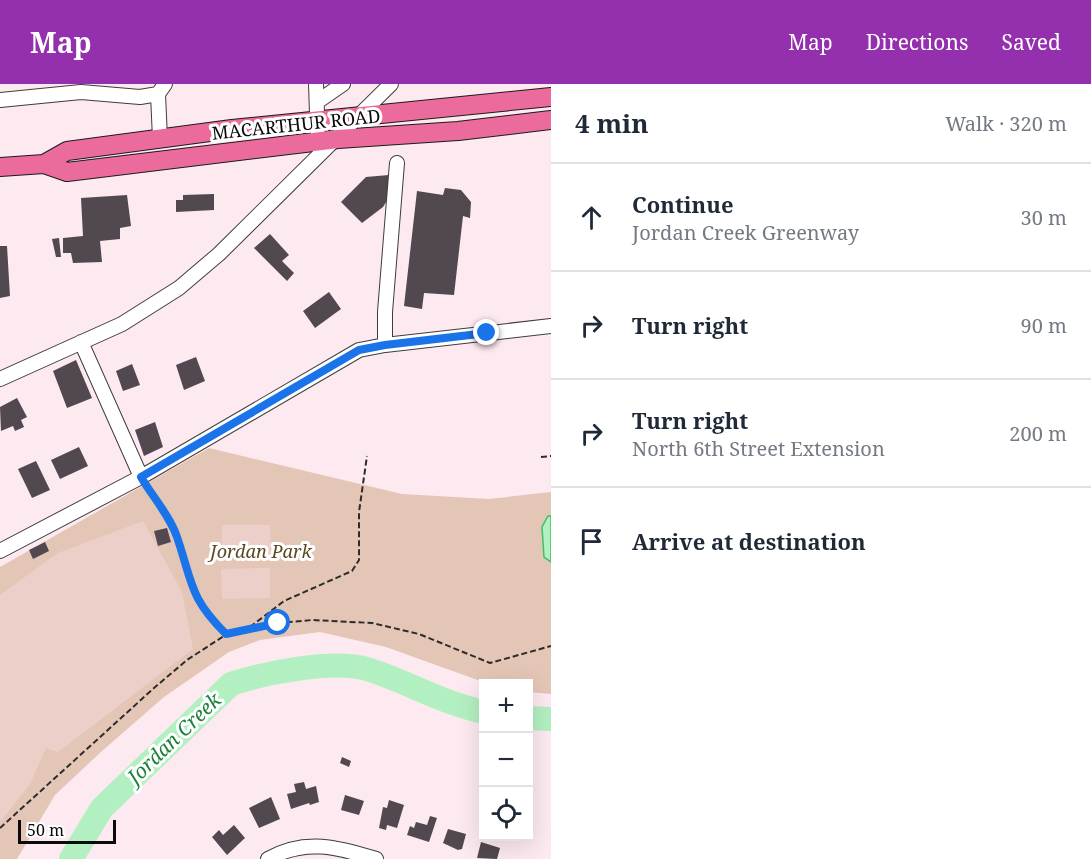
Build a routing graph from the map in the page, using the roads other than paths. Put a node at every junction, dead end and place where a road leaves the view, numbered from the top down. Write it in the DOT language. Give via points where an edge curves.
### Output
graph roads {
  1 [pos="316,84"];
  2 [pos="343,84"];
  3 [pos="391,84"];
  4 [pos="162,89"];
  5 [pos="551,97"];
  6 [pos="0,100"];
  7 [pos="317,102"];
  8 [pos="358,116"];
  9 [pos="551,120"];
  10 [pos="317,122"];
  11 [pos="160,139"];
  12 [pos="338,139"];
  13 [pos="318,143"];
  14 [pos="397,163"];
  15 [pos="44,164"];
  16 [pos="0,167"];
  17 [pos="551,326"];
  18 [pos="81,342"];
  19 [pos="385,345"];
  20 [pos="0,380"];
  21 [pos="141,477"];
  22 [pos="0,551"];
  23 [pos="352,855"];
  24 [pos="268,859"];
  25 [pos="376,859"];
  1 -- 7 [label="street"];
  2 -- 7 [label="street"];
  3 -- 8 [label="street"];
  4 -- 6 [label="street" via="140,97 81,92"];
  4 -- 11 [label="street"];
  5 -- 8 [label="main road, MACARTHUR ROAD"];
  7 -- 10 [label="street"];
  8 -- 10 [label="main road, MACARTHUR ROAD"];
  8 -- 12 [label="street"];
  9 -- 12 [label="main road, MACARTHUR ROAD"];
  10 -- 11 [label="main road, MACARTHUR ROAD"];
  10 -- 13 [label="street"];
  11 -- 15 [label="main road, MACARTHUR ROAD" via="67,151"];
  12 -- 13 [label="main road, MACARTHUR ROAD"];
  12 -- 18 [label="street" via="193,277 157,304"];
  13 -- 15 [label="main road, MACARTHUR ROAD" via="67,171"];
  14 -- 19 [label="street"];
  15 -- 16 [label="main road, MACARTHUR ROAD"];
  17 -- 19 [label="street"];
  18 -- 20 [label="street"];
  18 -- 21 [label="street"];
  19 -- 21 [label="street" via="359,350"];
  21 -- 22 [label="street"];
  23 -- 24 [label="street" via="321,845 304,846"];
  23 -- 25 [label="street"];
}
